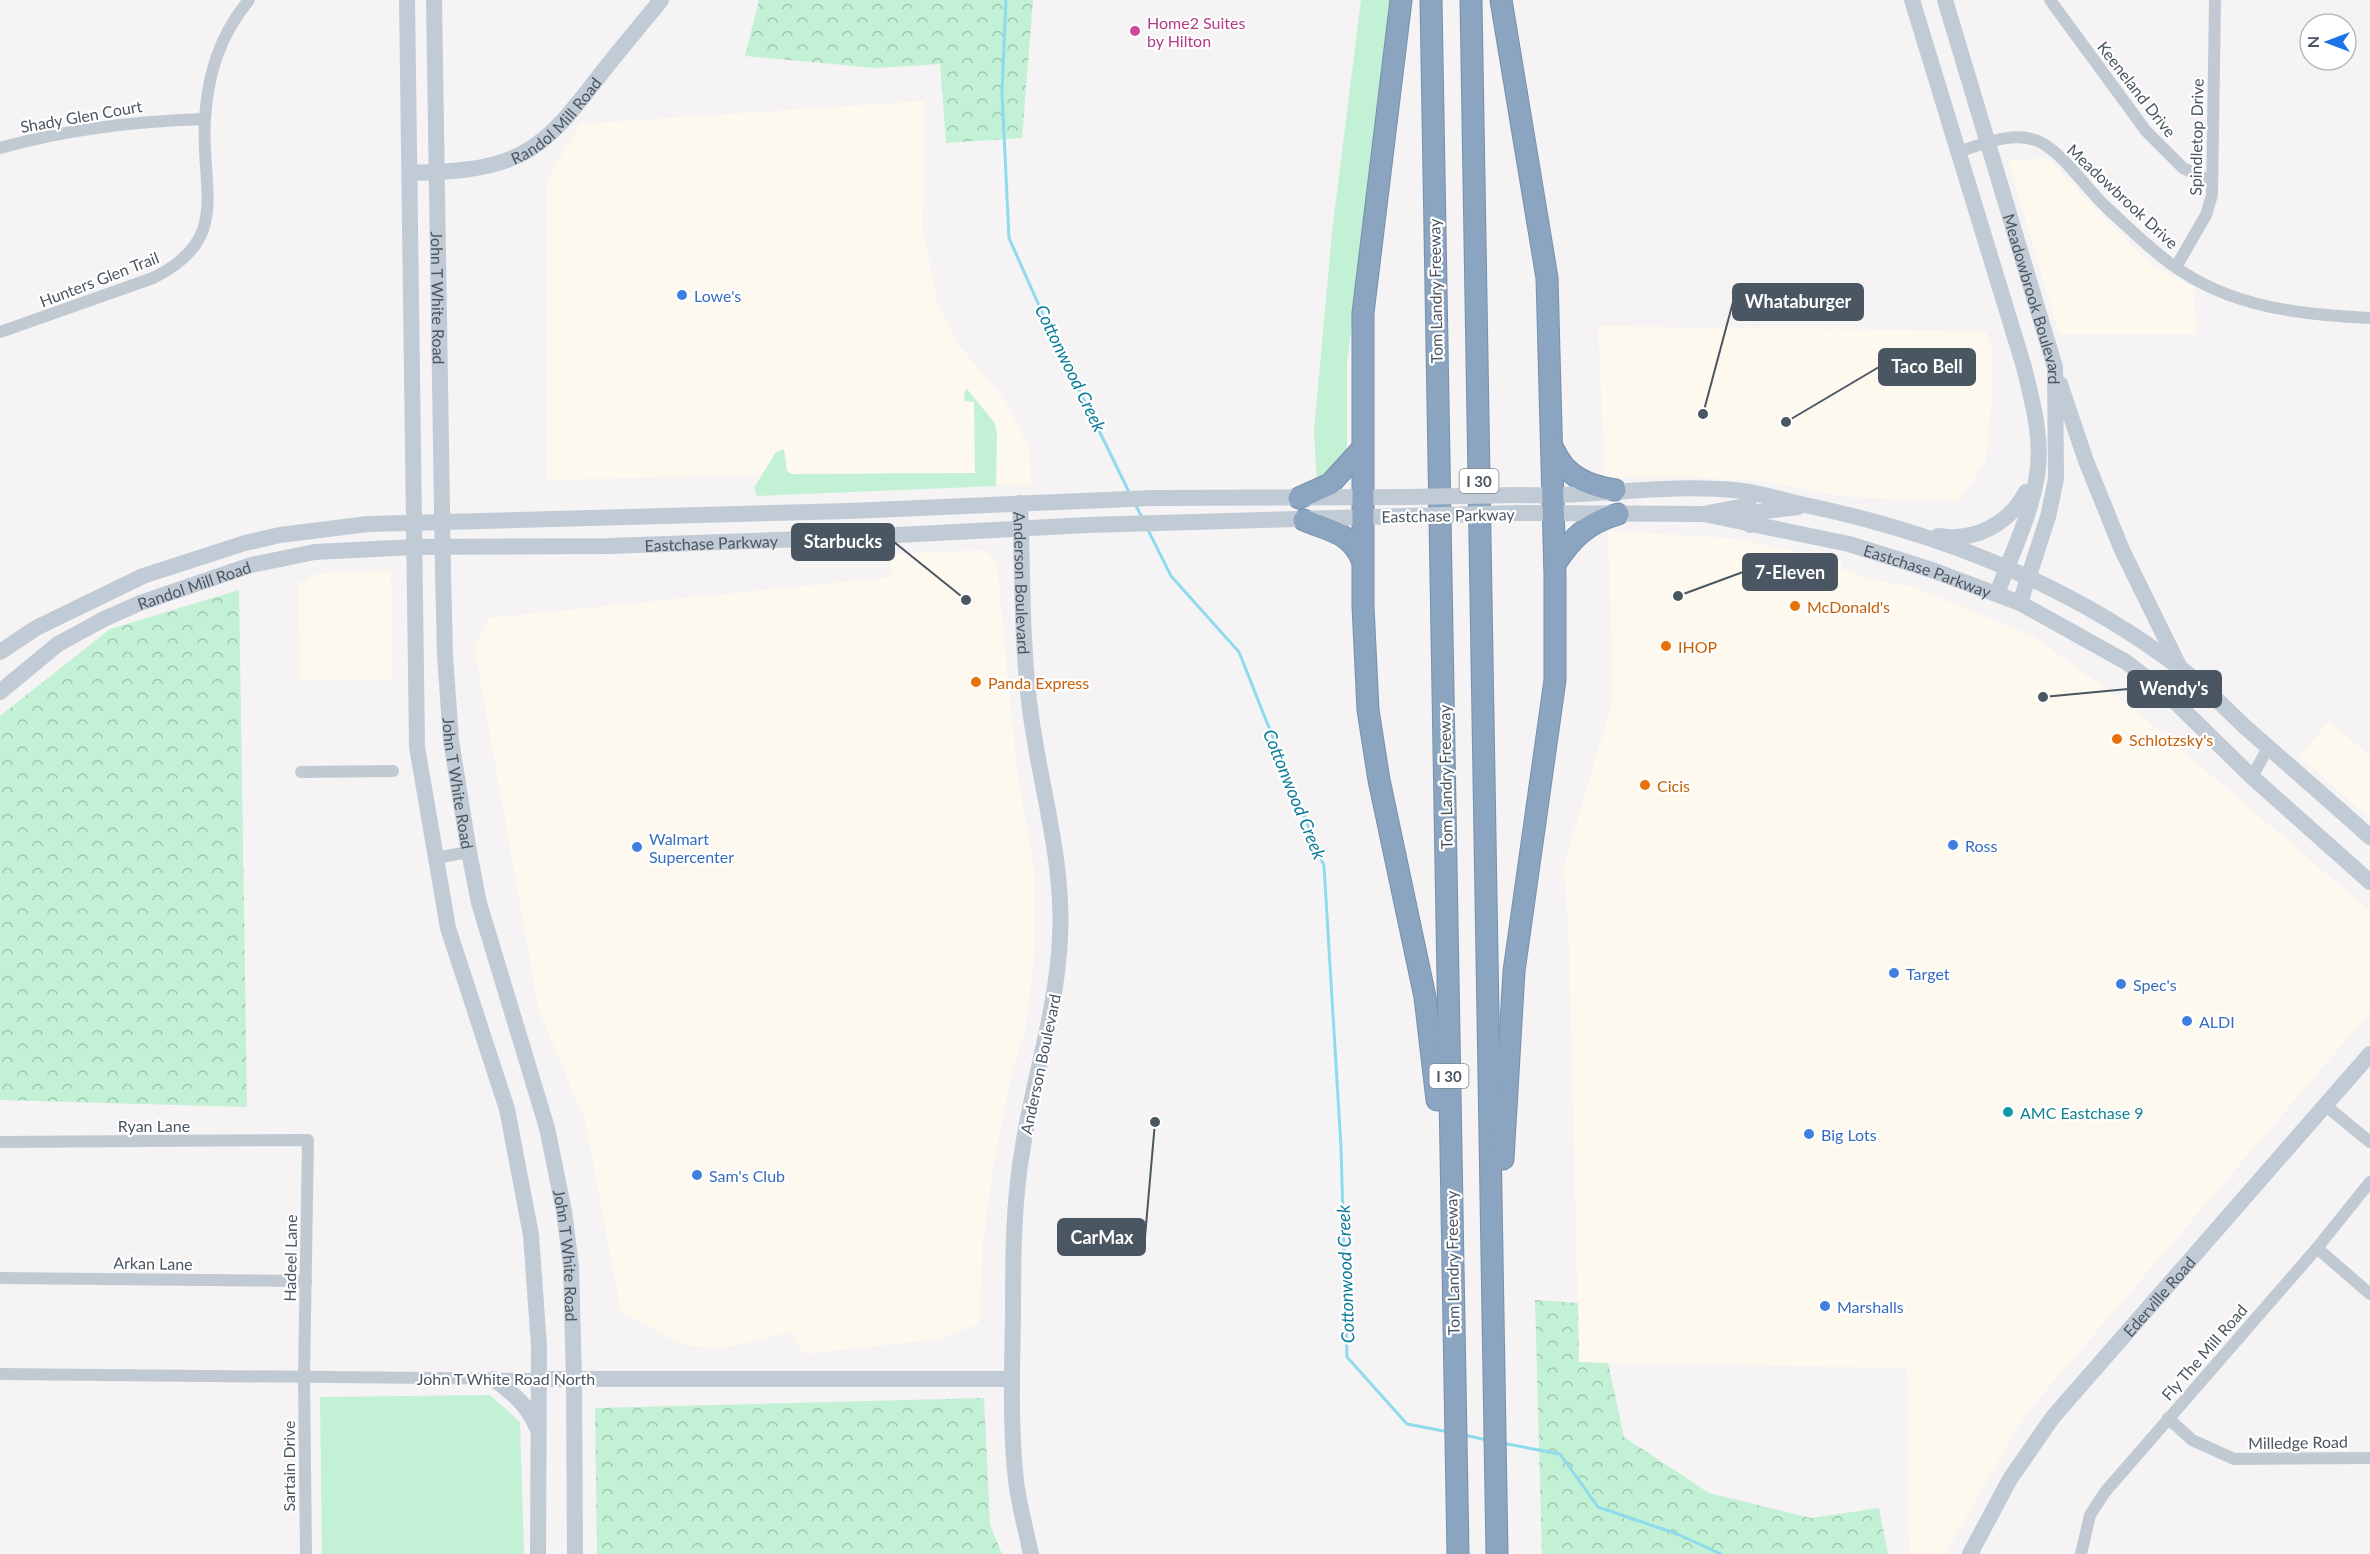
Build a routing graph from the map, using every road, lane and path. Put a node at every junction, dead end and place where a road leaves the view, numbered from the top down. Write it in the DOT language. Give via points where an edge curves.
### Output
graph roads {
  1 [pos="249,0"];
  2 [pos="407,0"];
  3 [pos="434,0"];
  4 [pos="662,0"];
  5 [pos="1401,0"];
  6 [pos="1431,0"];
  7 [pos="1471,0"];
  8 [pos="1501,0"];
  9 [pos="1912,0"];
  10 [pos="1945,0"];
  11 [pos="2050,0"];
  12 [pos="2215,0"];
  13 [pos="205,120"];
  14 [pos="1990,142"];
  15 [pos="0,148"];
  16 [pos="1958,152"];
  17 [pos="437,172"];
  18 [pos="410,173"];
  19 [pos="2212,182"];
  20 [pos="2176,267"];
  21 [pos="2370,318"];
  22 [pos="0,332"];
  23 [pos="2055,367"];
  24 [pos="1362,449"];
  25 [pos="1553,449"];
  26 [pos="2037,470"];
  27 [pos="1615,490"];
  28 [pos="1753,494"];
  29 [pos="1299,498"];
  30 [pos="1020,503"];
  31 [pos="1554,505"];
  32 [pos="1804,505"];
  33 [pos="1362,507"];
  34 [pos="742,514"];
  35 [pos="1618,514"];
  36 [pos="1704,514"];
  37 [pos="1304,520"];
  38 [pos="413,522"];
  39 [pos="442,522"];
  40 [pos="1750,525"];
  41 [pos="1021,527"];
  42 [pos="1916,533"];
  43 [pos="743,541"];
  44 [pos="414,547"];
  45 [pos="442,547"];
  46 [pos="1362,561"];
  47 [pos="1555,564"];
  48 [pos="2006,568"];
  49 [pos="2030,577"];
  50 [pos="1997,594"];
  51 [pos="2020,603"];
  52 [pos="0,652"];
  53 [pos="2180,667"];
  54 [pos="0,692"];
  55 [pos="2269,746"];
  56 [pos="393,771"];
  57 [pos="301,772"];
  58 [pos="2252,777"];
  59 [pos="2370,837"];
  60 [pos="468,852"];
  61 [pos="435,858"];
  62 [pos="2370,882"];
  63 [pos="2370,1054"];
  64 [pos="2326,1106"];
  65 [pos="308,1140"];
  66 [pos="0,1142"];
  67 [pos="2370,1142"];
  68 [pos="2370,1182"];
  69 [pos="1450,1216"];
  70 [pos="2317,1248"];
  71 [pos="0,1278"];
  72 [pos="306,1281"];
  73 [pos="2370,1294"];
  74 [pos="0,1374"];
  75 [pos="304,1377"];
  76 [pos="494,1379"];
  77 [pos="538,1379"];
  78 [pos="574,1379"];
  79 [pos="1012,1379"];
  80 [pos="1494,1381"];
  81 [pos="2168,1418"];
  82 [pos="538,1431"];
  83 [pos="2370,1458"];
  84 [pos="306,1554"];
  85 [pos="538,1554"];
  86 [pos="575,1554"];
  87 [pos="1031,1554"];
  88 [pos="1458,1554"];
  89 [pos="1497,1554"];
  90 [pos="1970,1554"];
  91 [pos="2081,1554"];
  1 -- 13 [label="street, Hunters Glen Trail" via="236,15 213,61"];
  2 -- 18 [label="main road, John T White Road"];
  3 -- 17 [label="main road, John T White Road"];
  4 -- 17 [label="main road, Randol Mill Road" via="547,136 507,160"];
  5 -- 24 [label="highway" via="1362,313"];
  6 -- 69 [label="highway, Tom Landry Freeway / I 30"];
  7 -- 80 [label="highway, I 30"];
  8 -- 25 [label="highway" via="1547,278"];
  9 -- 16 [label="main road, Meadowbrook Boulevard"];
  10 -- 14 [label="main road, Meadowbrook Boulevard"];
  11 -- 19 [label="street, Keeneland Drive" via="2146,131 2183,168"];
  12 -- 19 [label="street, Spindletop Drive"];
  13 -- 15 [label="street, Shady Glen Court" via="137,121"];
  13 -- 22 [label="street, Hunters Glen Trail" via="208,212 199,241 189,254 176,267 153,278"];
  14 -- 16 [label="street, Meadowbrook Drive"];
  14 -- 20 [label="street, Meadowbrook Drive" via="2023,137 2042,143"];
  14 -- 23 [label="main road, Meadowbrook Boulevard"];
  16 -- 26 [label="main road, Meadowbrook Boulevard" via="2024,367 2036,420"];
  17 -- 18 [label="main road, Randol Mill Road"];
  17 -- 39 [label="main road, John T White Road"];
  18 -- 38 [label="main road, John T White Road"];
  19 -- 20 [label="street, Spindletop Drive" via="2206,215"];
  20 -- 21 [label="street, Meadowbrook Drive" via="2216,289 2270,308"];
  23 -- 49 [label="main road, Meadowbrook Boulevard" via="2056,479"];
  23 -- 53 [label="main road" via="2086,461 2118,540"];
  24 -- 29 [label="highway" via="1330,484"];
  24 -- 33 [label="highway"];
  25 -- 27 [label="highway" via="1570,473 1597,487"];
  25 -- 31 [label="highway"];
  26 -- 42 [label="main road" via="2016,510 1987,530 1952,538"];
  26 -- 48 [label="main road, Meadowbrook Boulevard" via="2018,543"];
  27 -- 28 [label="main road, Eastchase Parkway" via="1697,488"];
  27 -- 31 [label="main road, Eastchase Parkway"];
  28 -- 32 [label="main road, Eastchase Parkway"];
  28 -- 36 [label="main road" via="1745,506"];
  29 -- 30 [label="main road, Eastchase Parkway"];
  29 -- 33 [label="main road, Eastchase Parkway"];
  30 -- 34 [label="main road, Eastchase Parkway"];
  30 -- 41 [label="main road, Anderson Boulevard"];
  31 -- 33 [label="main road, Eastchase Parkway, bridge" via="1519,513 1405,516"];
  31 -- 33 [label="main road, Eastchase Parkway, bridge" via="1519,495 1406,497"];
  31 -- 35 [label="main road, Eastchase Parkway"];
  31 -- 47 [label="highway"];
  32 -- 40 [label="main road" via="1757,512"];
  32 -- 42 [label="main road, Eastchase Parkway"];
  33 -- 37 [label="main road, Eastchase Parkway"];
  33 -- 46 [label="highway"];
  34 -- 39 [label="main road, Eastchase Parkway"];
  34 -- 43 [label="main road"];
  35 -- 36 [label="main road, Eastchase Parkway"];
  35 -- 47 [label="highway" via="1580,531"];
  36 -- 40 [label="main road, Eastchase Parkway"];
  37 -- 41 [label="main road, Eastchase Parkway"];
  37 -- 46 [label="highway" via="1332,530 1356,545"];
  38 -- 39 [label="main road, Eastchase Parkway"];
  38 -- 44 [label="main road, John T White Road"];
  38 -- 52 [label="main road, Randol Mill Road" via="368,524 245,543 142,576 36,628"];
  39 -- 45 [label="main road, John T White Road"];
  40 -- 50 [label="main road, Eastchase Parkway" via="1849,544"];
  41 -- 43 [label="main road, Eastchase Parkway"];
  41 -- 79 [label="main road, Anderson Boulevard" via="1029,694 1058,861 1060,937 1054,1006 1023,1145 1016,1199"];
  42 -- 48 [label="main road, Eastchase Parkway"];
  43 -- 45 [label="main road, Eastchase Parkway"];
  44 -- 45 [label="main road, Eastchase Parkway"];
  44 -- 54 [label="main road, Randol Mill Road" via="315,552 272,560 141,603 58,644"];
  44 -- 61 [label="main road, John T White Road" via="417,747"];
  45 -- 60 [label="main road, John T White Road" via="451,740"];
  46 -- 69 [label="highway" via="1368,710 1378,780 1425,998"];
  47 -- 80 [label="highway" via="1555,680 1514,971 1504,1137 1501,1353"];
  48 -- 49 [label="main road, Eastchase Parkway"];
  48 -- 50 [label="main road, Meadowbrook Boulevard"];
  49 -- 51 [label="main road, Meadowbrook Boulevard"];
  49 -- 53 [label="main road, Eastchase Parkway" via="2099,614"];
  50 -- 51 [label="main road, Eastchase Parkway"];
  51 -- 58 [label="main road, Eastchase Parkway" via="2126,662 2165,692"];
  53 -- 55 [label="main road, Eastchase Parkway"];
  55 -- 58 [label="street"];
  55 -- 59 [label="main road, Eastchase Parkway"];
  56 -- 57 [label="street"];
  58 -- 62 [label="main road, Eastchase Parkway"];
  60 -- 61 [label="street"];
  60 -- 78 [label="main road, John T White Road" via="479,903 547,1128 564,1211 571,1266"];
  61 -- 77 [label="main road, John T White Road" via="448,928 507,1109 518,1164 535,1275"];
  63 -- 64 [label="main road, Ederville Road"];
  64 -- 67 [label="street"];
  64 -- 90 [label="main road, Ederville Road" via="2053,1417 2010,1479"];
  65 -- 66 [label="street, Ryan Lane"];
  65 -- 72 [label="street, Hadeel Lane"];
  68 -- 70 [label="street, Fly The Mill Road"];
  69 -- 88 [label="highway, Tom Landry Freeway / I 30"];
  70 -- 73 [label="street"];
  70 -- 81 [label="street, Fly The Mill Road"];
  71 -- 72 [label="street, Arkan Lane"];
  72 -- 75 [label="street, Hadeel Lane"];
  74 -- 75 [label="street, John T White Road North"];
  75 -- 76 [label="street, John T White Road North"];
  75 -- 84 [label="street, Sartain Drive"];
  76 -- 77 [label="street, John T White Road North"];
  76 -- 82 [label="main road" via="519,1398 530,1411"];
  77 -- 78 [label="main road, John T White Road North"];
  77 -- 82 [label="main road, John T White Road"];
  78 -- 79 [label="main road, John T White Road North"];
  78 -- 86 [label="main road, John T White Road"];
  79 -- 87 [label="main road, Anderson Boulevard" via="1016,1483"];
  80 -- 89 [label="highway, I 30"];
  81 -- 83 [label="street, Milledge Road" via="2192,1440 2234,1459"];
  81 -- 91 [label="street, Fly The Mill Road" via="2098,1502 2085,1531"];
  82 -- 85 [label="main road, John T White Road"];
}
